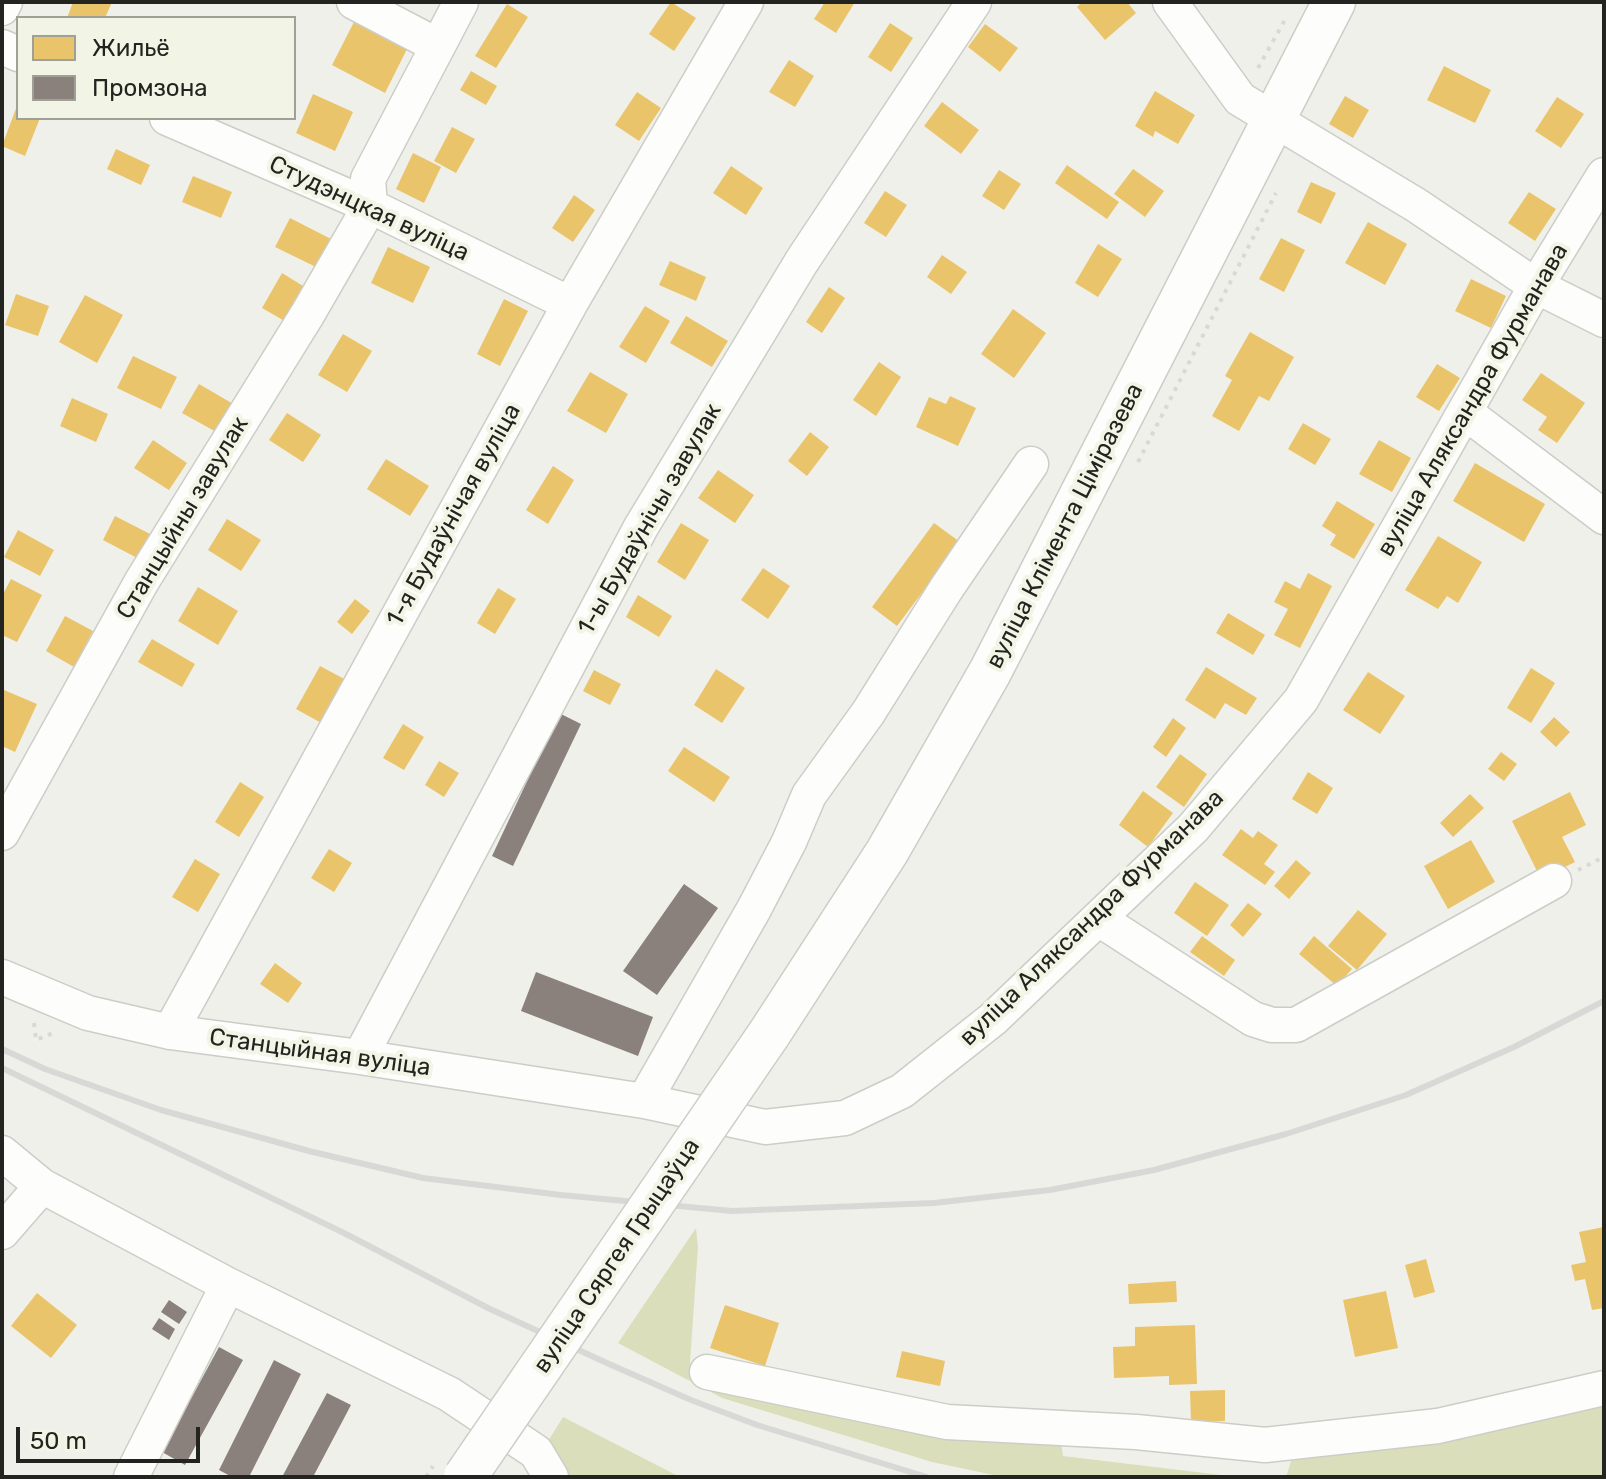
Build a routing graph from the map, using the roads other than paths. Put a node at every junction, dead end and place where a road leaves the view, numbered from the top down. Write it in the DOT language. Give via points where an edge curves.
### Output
graph roads {
  1 [pos="5,2"];
  2 [pos="354,2"];
  3 [pos="461,2"];
  4 [pos="746,2"];
  5 [pos="974,2"];
  6 [pos="1170,2"];
  7 [pos="1334,2"];
  8 [pos="2,8"];
  9 [pos="438,46"];
  10 [pos="1274,118"];
  11 [pos="172,120"];
  12 [pos="1604,175"];
  13 [pos="370,206"];
  14 [pos="1536,286"];
  15 [pos="570,304"];
  16 [pos="1604,320"];
  17 [pos="1466,413"];
  18 [pos="1031,464"];
  19 [pos="1604,517"];
  20 [pos="2,833"];
  21 [pos="1554,881"];
  22 [pos="1099,919"];
  23 [pos="2,977"];
  24 [pos="170,1032"];
  25 [pos="769,1034"];
  26 [pos="360,1057"];
  27 [pos="644,1101"];
  28 [pos="2,1153"];
  29 [pos="42,1186"];
  30 [pos="2,1232"];
  31 [pos="228,1285"];
  32 [pos="707,1372"];
  33 [pos="1604,1388"];
  34 [pos="131,1477"];
  35 [pos="465,1477"];
  36 [pos="551,1477"];
  1 -- 8 [label="street"];
  2 -- 9 [label="street"];
  3 -- 9 [label="street"];
  4 -- 15 [label="street, 1-я Будаўнічая вуліца"];
  5 -- 26 [label="street, 1-ы Будаўнічы завулак" via="802,261 641,527"];
  6 -- 10 [label="street" via="1240,99"];
  7 -- 10 [label="main road, вуліца Клімента Ціміразева"];
  9 -- 13 [label="street" via="368,179"];
  10 -- 14 [label="street"];
  10 -- 25 [label="main road, вуліца Клімента Ціміразева" via="990,672 887,852"];
  11 -- 13 [label="street, Студэнцкая вуліца"];
  12 -- 14 [label="street, вуліца Аляксандра Фурманава"];
  13 -- 15 [label="street, Студэнцкая вуліца"];
  13 -- 20 [label="street, Станцыйны завулак" via="142,581"];
  14 -- 16 [label="street"];
  14 -- 17 [label="street, вуліца Аляксандра Фурманава"];
  15 -- 24 [label="street, 1-я Будаўнічая вуліца"];
  17 -- 19 [label="street"];
  17 -- 22 [label="street, вуліца Аляксандра Фурманава" via="1301,700 1193,828"];
  18 -- 27 [label="street" via="809,795 754,909"];
  21 -- 22 [label="street" via="1296,1025 1253,1019"];
  22 -- 27 [label="street, вуліца Аляксандра Фурманава" via="993,1019 902,1091 845,1118 765,1127"];
  23 -- 24 [label="street, Станцыйная вуліца" via="88,1013"];
  24 -- 26 [label="street, Станцыйная вуліца"];
  25 -- 35 [label="main road, вуліца Сяргея Грыцаўца, bridge"];
  26 -- 27 [label="street, Станцыйная вуліца"];
  28 -- 29 [label="street"];
  29 -- 30 [label="street"];
  29 -- 31 [label="street"];
  31 -- 34 [label="street"];
  31 -- 36 [label="street" via="449,1394 536,1452"];
  32 -- 33 [label="street" via="947,1422 1265,1445 1438,1426"];
}
